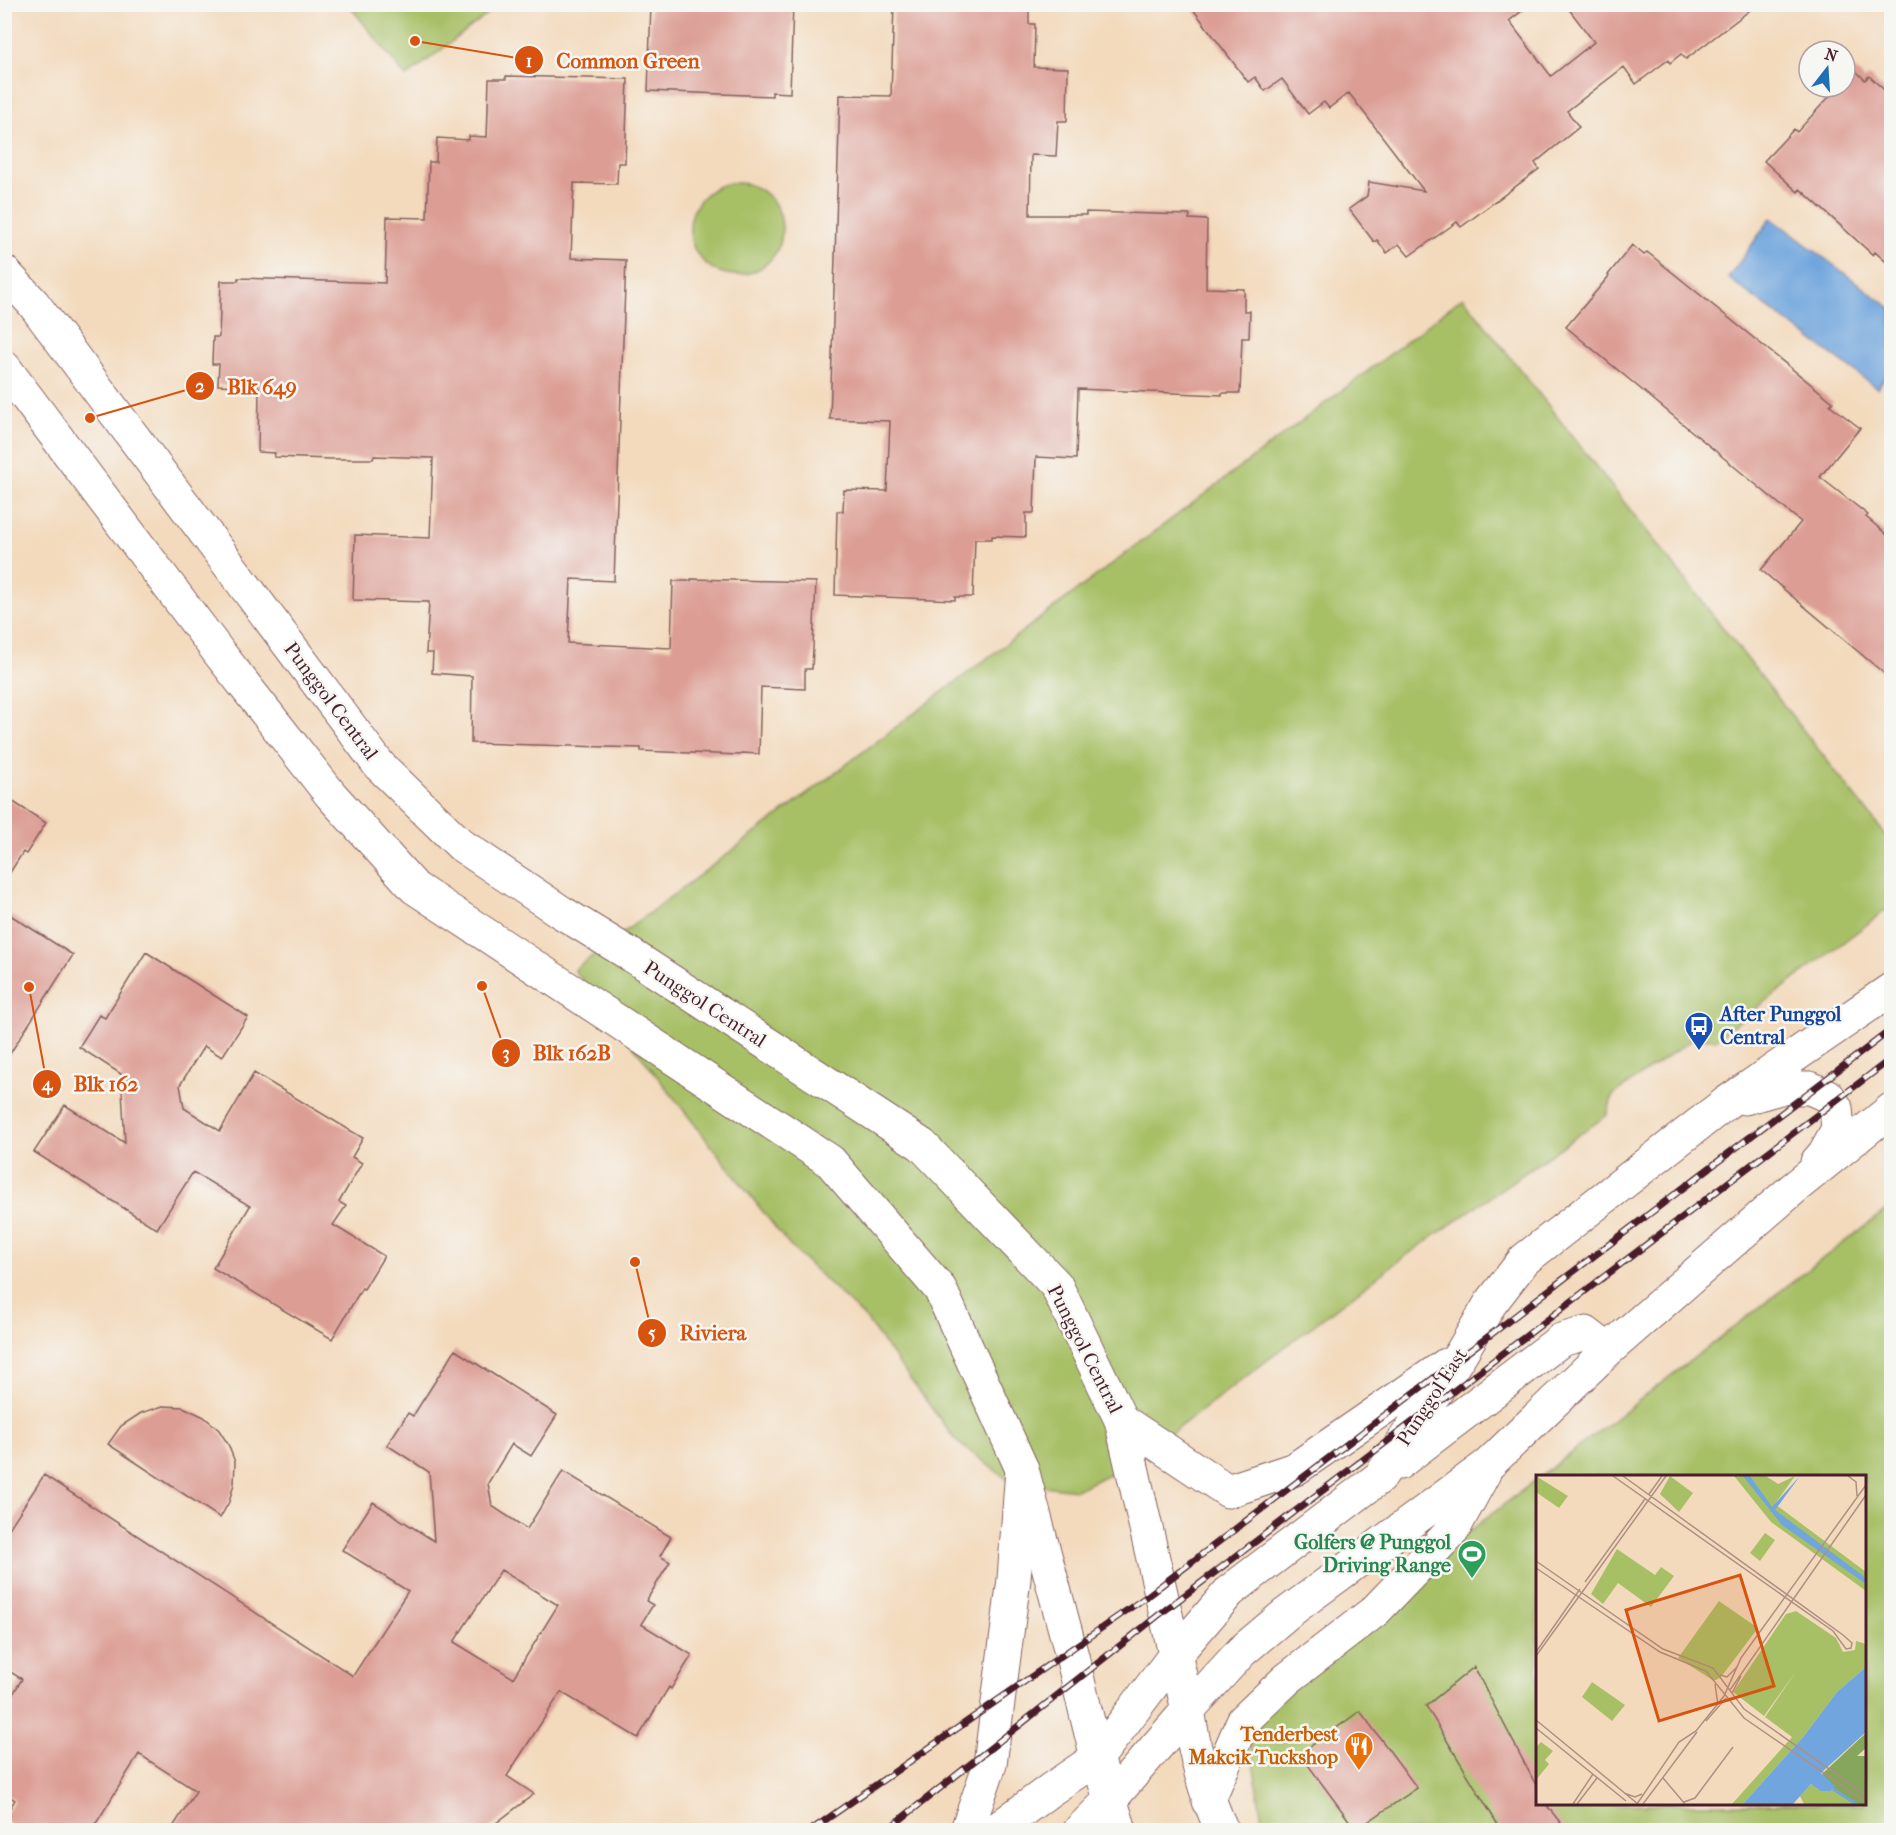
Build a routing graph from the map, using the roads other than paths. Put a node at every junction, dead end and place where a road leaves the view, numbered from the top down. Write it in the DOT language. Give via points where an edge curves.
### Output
graph roads {
  1 [pos="4,272"];
  2 [pos="4,367"];
  3 [pos="1892,989"];
  4 [pos="1725,1103"];
  5 [pos="1892,1109"];
  6 [pos="1794,1188"];
  7 [pos="1608,1350"];
  8 [pos="1460,1355"];
  9 [pos="1121,1420"];
  10 [pos="1489,1464"];
  11 [pos="1022,1469"];
  12 [pos="1380,1477"];
  13 [pos="1175,1655"];
  14 [pos="1188,1710"];
  15 [pos="1097,1758"];
  16 [pos="1111,1799"];
  17 [pos="1208,1801"];
  18 [pos="967,1830"];
  19 [pos="996,1830"];
  20 [pos="1080,1830"];
  21 [pos="1120,1830"];
  22 [pos="1222,1830"];
  1 -- 9 [label="main road, Punggol Central" via="33,303 379,765 461,845 922,1145 1056,1285"];
  2 -- 11 [label="main road" via="331,795 415,888 830,1161 940,1289"];
  3 -- 4 [label="main road, Punggol East"];
  4 -- 6 [label="main road" via="1780,1088 1810,1088 1828,1096 1836,1108 1838,1129 1824,1155"];
  4 -- 8 [label="main road, Punggol East" via="1524,1260 1490,1304"];
  5 -- 6 [label="main road"];
  6 -- 7 [label="main road"];
  7 -- 10 [label="main road"];
  7 -- 12 [label="main road" via="1586,1333 1561,1340"];
  8 -- 9 [label="main road" via="1295,1469 1228,1491"];
  8 -- 12 [label="main road, Punggol East"];
  9 -- 13 [label="main road, Punggol Central"];
  10 -- 14 [label="main road" via="1286,1614 1242,1651"];
  10 -- 17 [label="main road" via="1453,1530 1375,1611 1287,1679 1243,1721"];
  11 -- 15 [label="main road"];
  11 -- 18 [label="main road" via="1014,1579 990,1764"];
  12 -- 13 [label="main road, Punggol East" via="1230,1591"];
  13 -- 14 [label="main road, Punggol Central"];
  13 -- 15 [label="main road, Punggol East"];
  14 -- 16 [label="main road"];
  14 -- 17 [label="main road, Punggol Central"];
  15 -- 16 [label="main road"];
  15 -- 19 [label="main road, Punggol East"];
  16 -- 20 [label="main road"];
  16 -- 21 [label="main road"];
  17 -- 22 [label="main road, Punggol Central"];
}
